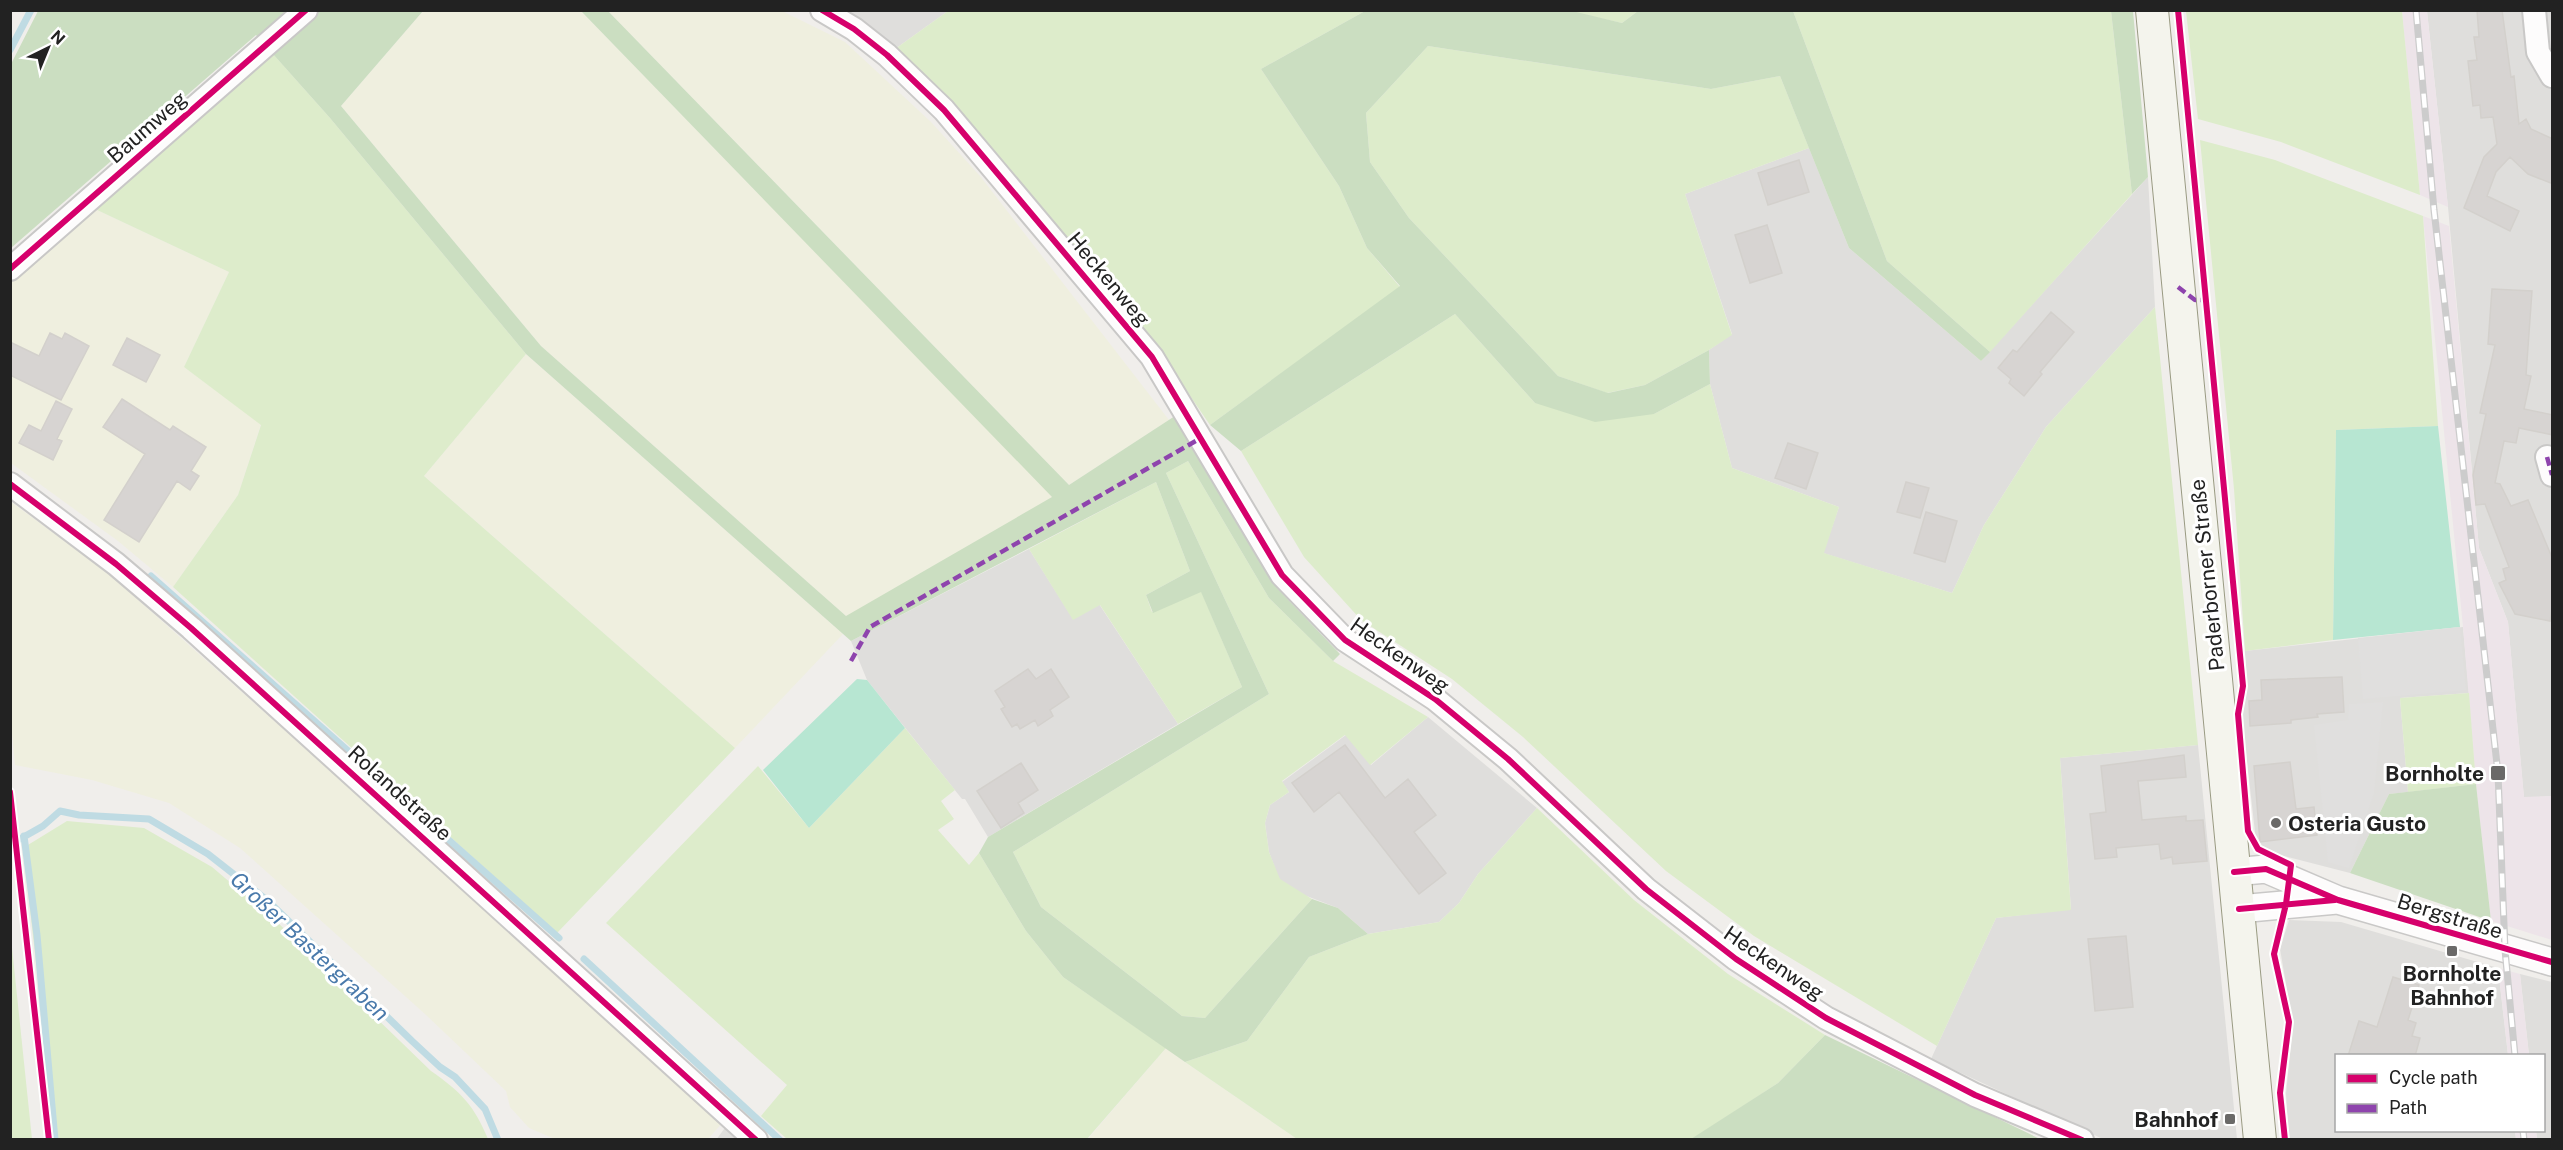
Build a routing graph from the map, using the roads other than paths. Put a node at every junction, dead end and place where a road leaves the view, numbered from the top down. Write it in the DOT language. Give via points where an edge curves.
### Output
graph roads {
  1 [pos="306,10"];
  2 [pos="822,10"];
  3 [pos="2152,10"];
  4 [pos="2534,10"];
  5 [pos="2553,76"];
  6 [pos="10,268"];
  7 [pos="10,484"];
  8 [pos="2234,872"];
  9 [pos="2338,900"];
  10 [pos="2239,909"];
  11 [pos="2553,962"];
  12 [pos="756,1140"];
  13 [pos="2082,1140"];
  14 [pos="2260,1140"];
  1 -- 6 [label="street, Baumweg"];
  2 -- 13 [label="street, Heckenweg" via="887,55 944,110 1152,357 1282,575 1345,640 1435,699 1508,759 1646,889 1736,959 1826,1018 1975,1095"];
  3 -- 8 [label="main road, Paderborner Straße"];
  4 -- 5 [label="street" via="2538,52"];
  7 -- 12 [label="street, Rolandstraße" via="116,564 191,628"];
  8 -- 9 [label="street, Bergstraße" via="2266,869"];
  8 -- 10 [label="main road, Paderborner Straße"];
  9 -- 10 [label="street, Bergstraße"];
  9 -- 11 [label="street, Bergstraße"];
  10 -- 14 [label="main road, Paderborner Straße"];
}
